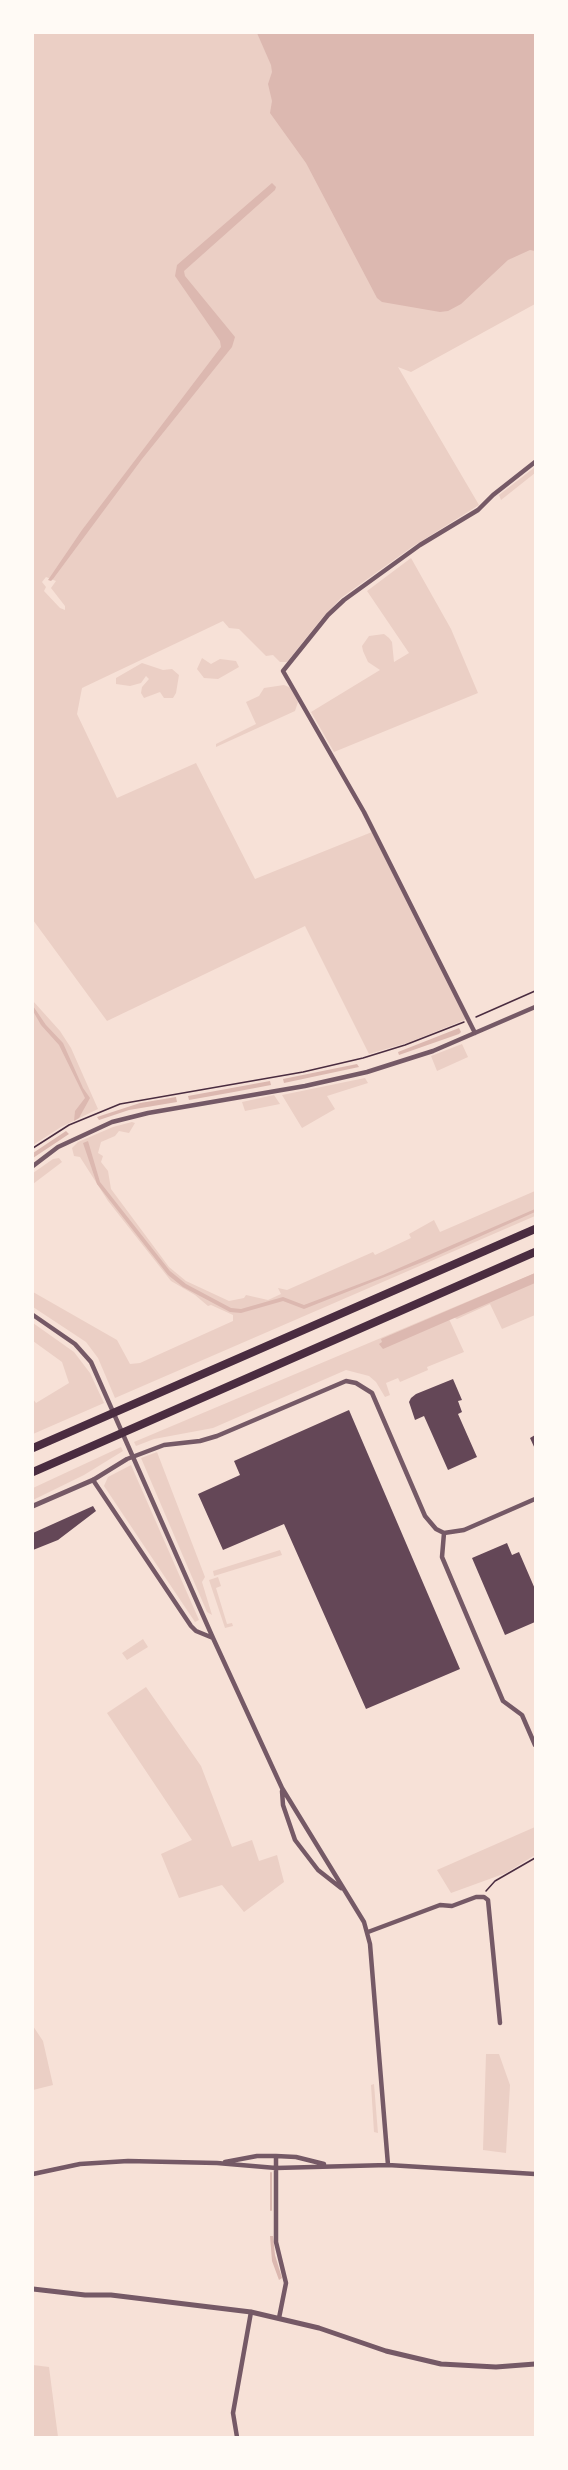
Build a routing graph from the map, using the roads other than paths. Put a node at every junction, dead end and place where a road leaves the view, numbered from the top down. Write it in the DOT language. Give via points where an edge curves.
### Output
graph roads {
  1 [pos="535,462"];
  2 [pos="535,1007"];
  3 [pos="475,1033"];
  4 [pos="33,1166"];
  5 [pos="535,1229"];
  6 [pos="535,1252"];
  7 [pos="33,1315"];
  8 [pos="33,1448"];
  9 [pos="33,1472"];
  10 [pos="93,1480"];
  11 [pos="535,1499"];
  12 [pos="33,1506"];
  13 [pos="444,1533"];
  14 [pos="213,1638"];
  15 [pos="535,1745"];
  16 [pos="282,1788"];
  17 [pos="344,1890"];
  18 [pos="368,1932"];
  19 [pos="500,2023"];
  20 [pos="276,2156"];
  21 [pos="217,2163"];
  22 [pos="329,2165"];
  23 [pos="388,2165"];
  24 [pos="276,2168"];
  25 [pos="33,2174"];
  26 [pos="535,2174"];
  27 [pos="33,2289"];
  28 [pos="251,2312"];
  29 [pos="279,2318"];
  30 [pos="535,2364"];
  31 [pos="237,2437"];
  1 -- 3 [label="street" via="478,510 420,545 344,600 283,671 364,812"];
  2 -- 3 [label="street"];
  3 -- 4 [label="street" via="367,1072 126,1118 81,1135"];
  5 -- 8 [label="highway"];
  6 -- 9 [label="highway"];
  7 -- 14 [label="street" via="81,1349 96,1371"];
  10 -- 12 [label="street"];
  10 -- 13 [label="street" via="154,1448 217,1436 338,1383 356,1383 372,1393 424,1516"];
  10 -- 14 [label="street" via="191,1626"];
  11 -- 13 [label="street" via="464,1530"];
  13 -- 15 [label="street" via="442,1557 503,1701 522,1715"];
  14 -- 16 [label="street"];
  16 -- 17 [label="street"];
  16 -- 17 [label="street" via="283,1805 295,1840 318,1870"];
  17 -- 18 [label="street"];
  18 -- 19 [label="street" via="440,1905 452,1906 483,1897 489,1905"];
  18 -- 23 [label="street"];
  20 -- 21 [label="street"];
  20 -- 22 [label="street"];
  20 -- 24 [label="street"];
  21 -- 24 [label="street"];
  21 -- 25 [label="street" via="106,2162"];
  22 -- 23 [label="street"];
  22 -- 24 [label="street"];
  23 -- 26 [label="street"];
  24 -- 29 [label="street" via="276,2247 286,2283"];
  27 -- 28 [label="street"];
  28 -- 29 [label="street"];
  28 -- 31 [label="street" via="233,2413"];
  29 -- 30 [label="street" via="413,2359 496,2367"];
}
